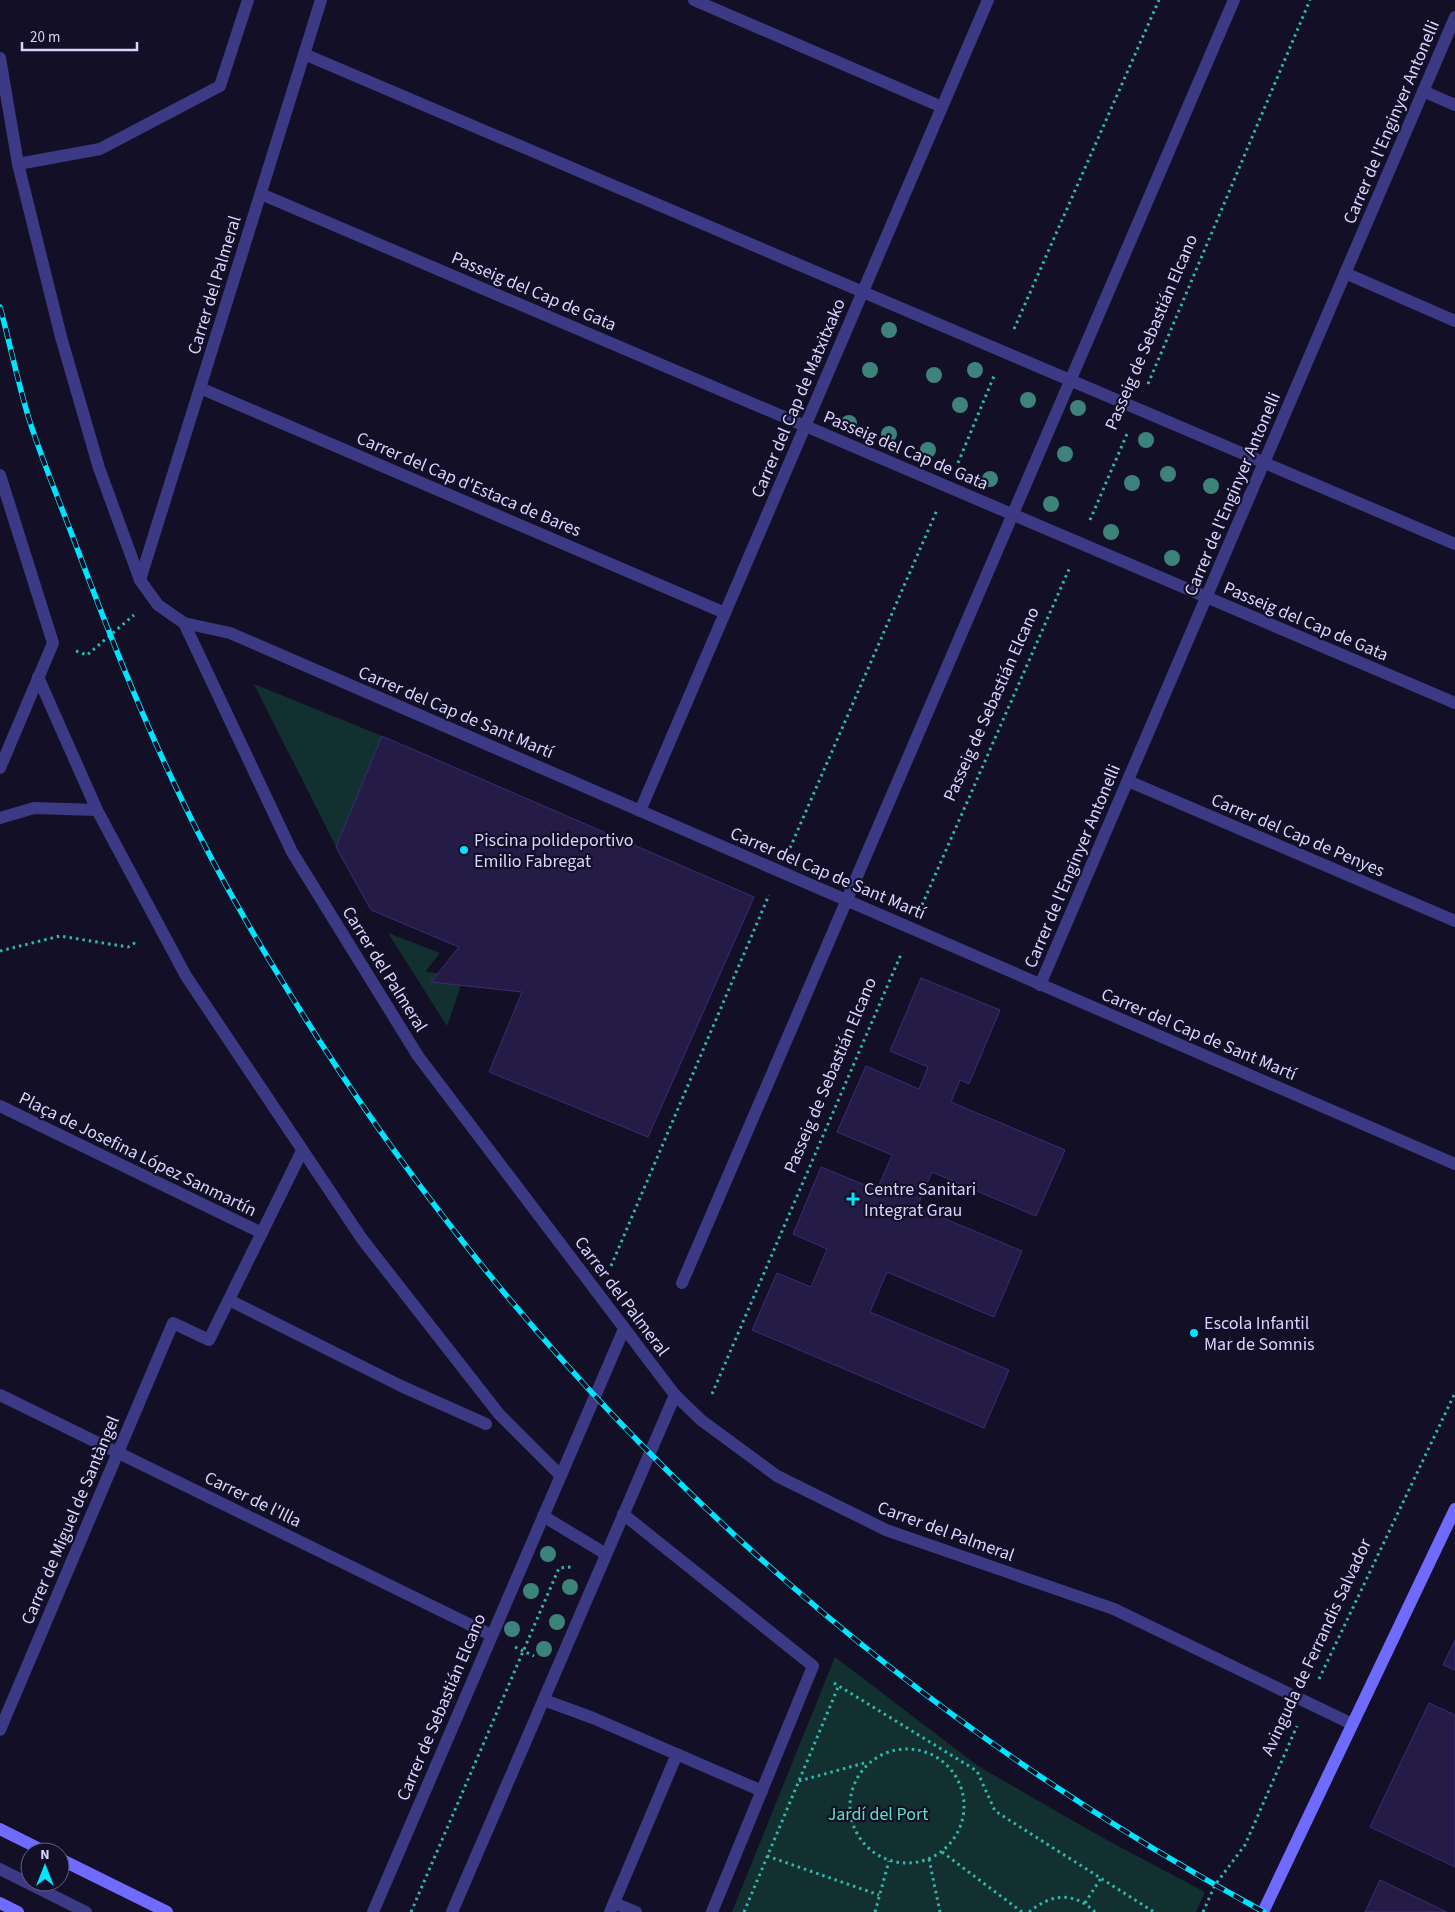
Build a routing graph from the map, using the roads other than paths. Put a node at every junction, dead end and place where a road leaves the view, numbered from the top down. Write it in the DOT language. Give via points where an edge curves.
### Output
graph roads {
  1 [pos="248,0"];
  2 [pos="321,0"];
  3 [pos="694,0"];
  4 [pos="988,0"];
  5 [pos="1234,0"];
  6 [pos="1455,17"];
  7 [pos="304,54"];
  8 [pos="0,58"];
  9 [pos="1423,91"];
  10 [pos="1455,105"];
  11 [pos="942,107"];
  12 [pos="18,164"];
  13 [pos="260,194"];
  14 [pos="1345,273"];
  15 [pos="863,292"];
  16 [pos="1455,321"];
  17 [pos="1071,380"];
  18 [pos="200,388"];
  19 [pos="805,426"];
  20 [pos="1264,463"];
  21 [pos="0,474"];
  22 [pos="1013,514"];
  23 [pos="1455,544"];
  24 [pos="140,580"];
  25 [pos="1206,597"];
  26 [pos="725,612"];
  27 [pos="184,623"];
  28 [pos="38,677"];
  29 [pos="1455,703"];
  30 [pos="0,768"];
  31 [pos="1128,782"];
  32 [pos="97,810"];
  33 [pos="640,811"];
  34 [pos="0,818"];
  35 [pos="847,901"];
  36 [pos="1455,921"];
  37 [pos="1040,985"];
  38 [pos="0,1106"];
  39 [pos="302,1150"];
  40 [pos="1455,1164"];
  41 [pos="262,1233"];
  42 [pos="682,1283"];
  43 [pos="229,1300"];
  44 [pos="173,1323"];
  45 [pos="624,1329"];
  46 [pos="0,1395"];
  47 [pos="675,1395"];
  48 [pos="486,1424"];
  49 [pos="117,1453"];
  50 [pos="560,1475"];
  51 [pos="1455,1509"];
  52 [pos="624,1514"];
  53 [pos="542,1516"];
  54 [pos="606,1554"];
  55 [pos="490,1635"];
  56 [pos="544,1700"];
  57 [pos="1352,1724"];
  58 [pos="0,1730"];
  59 [pos="677,1754"];
  60 [pos="762,1790"];
  61 [pos="0,1830"];
  62 [pos="25,1842"];
  63 [pos="70,1864"];
  64 [pos="0,1869"];
  65 [pos="0,1903"];
  66 [pos="612,1907"];
  67 [pos="18,1912"];
  68 [pos="86,1912"];
  69 [pos="168,1912"];
  70 [pos="373,1912"];
  71 [pos="452,1912"];
  72 [pos="636,1912"];
  73 [pos="712,1912"];
  74 [pos="1263,1912"];
  1 -- 12 [label="street" via="220,86 100,149"];
  2 -- 7 [label="street, Carrer del Palmeral"];
  3 -- 11 [label="street"];
  4 -- 11 [label="street, Carrer del Cap de Matxitxako"];
  5 -- 17 [label="street"];
  6 -- 9 [label="street, Carrer de l'Enginyer Antonelli"];
  7 -- 13 [label="street, Carrer del Palmeral"];
  7 -- 15 [label="street"];
  8 -- 12 [label="street"];
  9 -- 10 [label="street"];
  9 -- 14 [label="street, Carrer de l'Enginyer Antonelli"];
  11 -- 15 [label="street, Carrer del Cap de Matxitxako"];
  12 -- 24 [label="street" via="61,336 96,458"];
  13 -- 18 [label="street, Carrer del Palmeral"];
  13 -- 19 [label="street, Passeig del Cap de Gata"];
  14 -- 16 [label="street"];
  14 -- 20 [label="street, Carrer de l'Enginyer Antonelli"];
  15 -- 17 [label="street"];
  15 -- 19 [label="street, Carrer del Cap de Matxitxako"];
  17 -- 20 [label="street"];
  17 -- 22 [label="street"];
  18 -- 24 [label="street, Carrer del Palmeral"];
  18 -- 26 [label="street, Carrer del Cap d'Estaca de Bares"];
  19 -- 22 [label="street, Passeig del Cap de Gata"];
  19 -- 26 [label="street, Carrer del Cap de Matxitxako"];
  20 -- 23 [label="street"];
  20 -- 25 [label="street, Carrer de l'Enginyer Antonelli"];
  21 -- 28 [label="street" via="53,643"];
  22 -- 25 [label="street, Passeig del Cap de Gata"];
  22 -- 35 [label="street"];
  24 -- 27 [label="street" via="158,605"];
  25 -- 29 [label="street, Passeig del Cap de Gata"];
  25 -- 31 [label="street, Carrer de l'Enginyer Antonelli"];
  26 -- 33 [label="street, Carrer del Cap de Matxitxako"];
  27 -- 33 [label="street, Carrer del Cap de Sant Martí" via="230,633"];
  27 -- 45 [label="street, Carrer del Palmeral" via="292,852 413,1048"];
  28 -- 30 [label="street"];
  28 -- 32 [label="street"];
  31 -- 36 [label="street, Carrer del Cap de Penyes"];
  31 -- 37 [label="street, Carrer de l'Enginyer Antonelli"];
  32 -- 34 [label="street" via="34,808"];
  32 -- 39 [label="street" via="186,976"];
  33 -- 35 [label="street, Carrer del Cap de Sant Martí"];
  35 -- 37 [label="street, Carrer del Cap de Sant Martí"];
  35 -- 42 [label="street"];
  37 -- 40 [label="street, Carrer del Cap de Sant Martí"];
  38 -- 41 [label="street, Plaça de Josefina López Sanmartín"];
  39 -- 41 [label="street, Plaça de Josefina López Sanmartín"];
  39 -- 50 [label="street" via="362,1239 499,1414"];
  41 -- 43 [label="street, Plaça de Josefina López Sanmartín"];
  43 -- 44 [label="street, Plaça de Josefina López Sanmartín" via="209,1340"];
  43 -- 48 [label="street" via="401,1386"];
  44 -- 49 [label="street, Carrer de Miguel de Santàngel"];
  45 -- 47 [label="street, Carrer del Palmeral"];
  45 -- 50 [label="street, Carrer de Sebastián Elcano"];
  46 -- 49 [label="street, Carrer de l'Illa"];
  47 -- 52 [label="street"];
  47 -- 57 [label="street, Carrer del Palmeral" via="701,1420 777,1476 886,1530 1114,1609"];
  49 -- 55 [label="street, Carrer de l'Illa"];
  49 -- 58 [label="street, Carrer de Miguel de Santàngel"];
  50 -- 53 [label="street, Carrer de Sebastián Elcano"];
  51 -- 57 [label="street"];
  52 -- 54 [label="street"];
  52 -- 60 [label="street" via="813,1666"];
  53 -- 54 [label="street"];
  53 -- 55 [label="street, Carrer de Sebastián Elcano"];
  54 -- 56 [label="street"];
  55 -- 70 [label="street, Carrer de Sebastián Elcano"];
  56 -- 59 [label="street"];
  56 -- 71 [label="street"];
  57 -- 74 [label="street"];
  59 -- 60 [label="street"];
  59 -- 66 [label="street"];
  60 -- 73 [label="street"];
  61 -- 62 [label="street"];
  63 -- 69 [label="street"];
  64 -- 68 [label="street"];
  65 -- 67 [label="street"];
  66 -- 72 [label="street"];
}
